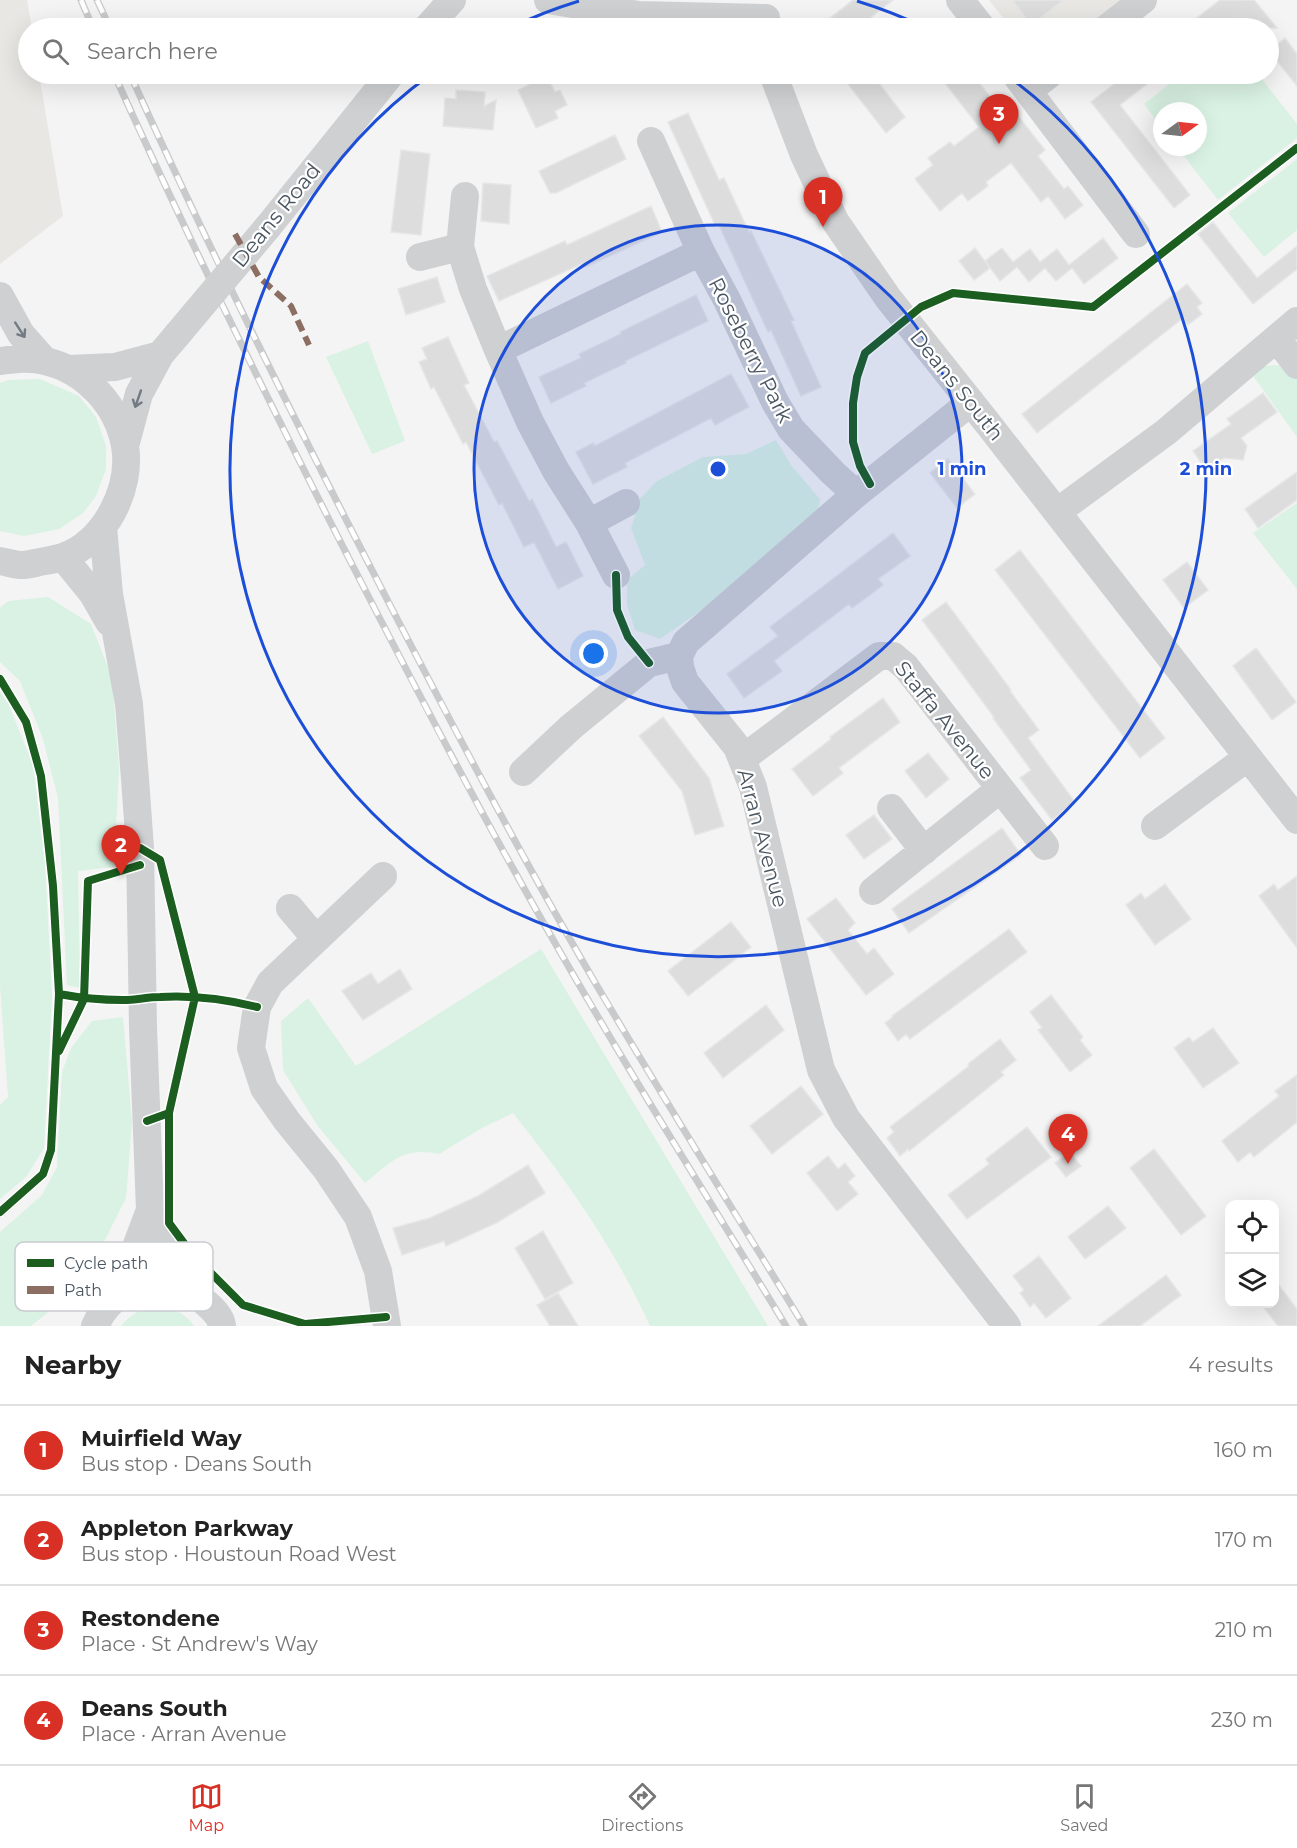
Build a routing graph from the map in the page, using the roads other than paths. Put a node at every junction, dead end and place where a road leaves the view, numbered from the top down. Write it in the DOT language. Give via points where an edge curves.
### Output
graph roads {
  1 [pos="548,0"];
  2 [pos="960,0"];
  3 [pos="1143,0"];
  4 [pos="768,15"];
  5 [pos="974,18"];
  6 [pos="1120,18"];
  7 [pos="383,84"];
  8 [pos="777,84"];
  9 [pos="1034,84"];
  10 [pos="651,141"];
  11 [pos="465,196"];
  12 [pos="1136,234"];
  13 [pos="460,247"];
  14 [pos="701,252"];
  15 [pos="420,257"];
  16 [pos="0,296"];
  17 [pos="1287,330"];
  18 [pos="169,345"];
  19 [pos="498,350"];
  20 [pos="0,361"];
  21 [pos="56,364"];
  22 [pos="1297,365"];
  23 [pos="971,402"];
  24 [pos="125,446"];
  25 [pos="856,494"];
  26 [pos="626,502"];
  27 [pos="1057,512"];
  28 [pos="590,523"];
  29 [pos="103,527"];
  30 [pos="63,557"];
  31 [pos="0,561"];
  32 [pos="616,575"];
  33 [pos="117,637"];
  34 [pos="679,657"];
  35 [pos="1248,757"];
  36 [pos="742,759"];
  37 [pos="523,772"];
  38 [pos="1000,789"];
  39 [pos="891,808"];
  40 [pos="1292,812"];
  41 [pos="1155,826"];
  42 [pos="1046,846"];
  43 [pos="924,851"];
  44 [pos="383,876"];
  45 [pos="873,891"];
  46 [pos="290,908"];
  47 [pos="316,939"];
  48 [pos="150,1210"];
  49 [pos="138,1242"];
  50 [pos="161,1242"];
  51 [pos="213,1309"];
  52 [pos="105,1311"];
  53 [pos="96,1326"];
  54 [pos="222,1326"];
  55 [pos="387,1326"];
  56 [pos="1007,1326"];
  1 -- 4 [label="street" via="639,15"];
  2 -- 5 [label="street"];
  3 -- 6 [label="street"];
  7 -- 18 [label="street, Deans Road, bridge"];
  8 -- 23 [label="street, Deans South" via="835,221 888,298"];
  9 -- 12 [label="street"];
  10 -- 14 [label="street, Roseberry Park"];
  11 -- 13 [label="street"];
  13 -- 15 [label="street"];
  13 -- 19 [label="street"];
  14 -- 19 [label="street, Roseberry Park"];
  14 -- 25 [label="street, Roseberry Park" via="791,429"];
  16 -- 21 [label="street, one-way" via="21,334"];
  17 -- 22 [label="street"];
  17 -- 27 [label="street" via="1166,432"];
  18 -- 21 [label="street" via="115,367"];
  18 -- 24 [label="street, Deans Road, one-way" via="139,394"];
  19 -- 28 [label="street" via="535,432"];
  20 -- 21 [label="street" via="20,358"];
  21 -- 24 [label="street" via="95,388 115,414"];
  23 -- 25 [label="street"];
  23 -- 27 [label="street, Deans South"];
  24 -- 29 [label="street" via="125,474 118,502"];
  25 -- 34 [label="street" via="686,642"];
  26 -- 28 [label="street"];
  27 -- 35 [label="street, Deans South"];
  28 -- 32 [label="street"];
  29 -- 30 [label="street"];
  29 -- 33 [label="street"];
  30 -- 31 [label="street" via="24,565"];
  30 -- 33 [label="street" via="93,594"];
  33 -- 48 [label="street" via="129,704 140,849"];
  34 -- 36 [label="street, Arran Avenue" via="685,682 737,747"];
  34 -- 37 [label="street" via="649,663"];
  35 -- 40 [label="street, Deans South"];
  35 -- 41 [label="street"];
  36 -- 38 [label="street, Staffa Avenue" via="879,656 893,656 906,667"];
  36 -- 56 [label="street, Arran Avenue" via="753,787 821,1070 832,1094 846,1118"];
  38 -- 42 [label="street, Staffa Avenue"];
  38 -- 43 [label="street, Staffa Avenue"];
  39 -- 43 [label="street"];
  43 -- 45 [label="street, Staffa Avenue"];
  44 -- 47 [label="street"];
  46 -- 47 [label="street"];
  47 -- 55 [label="street" via="270,983 257,1007 251,1048 264,1088 358,1217 378,1271"];
  48 -- 49 [label="street"];
  48 -- 50 [label="street"];
  51 -- 54 [label="street"];
  52 -- 53 [label="street"];
}
